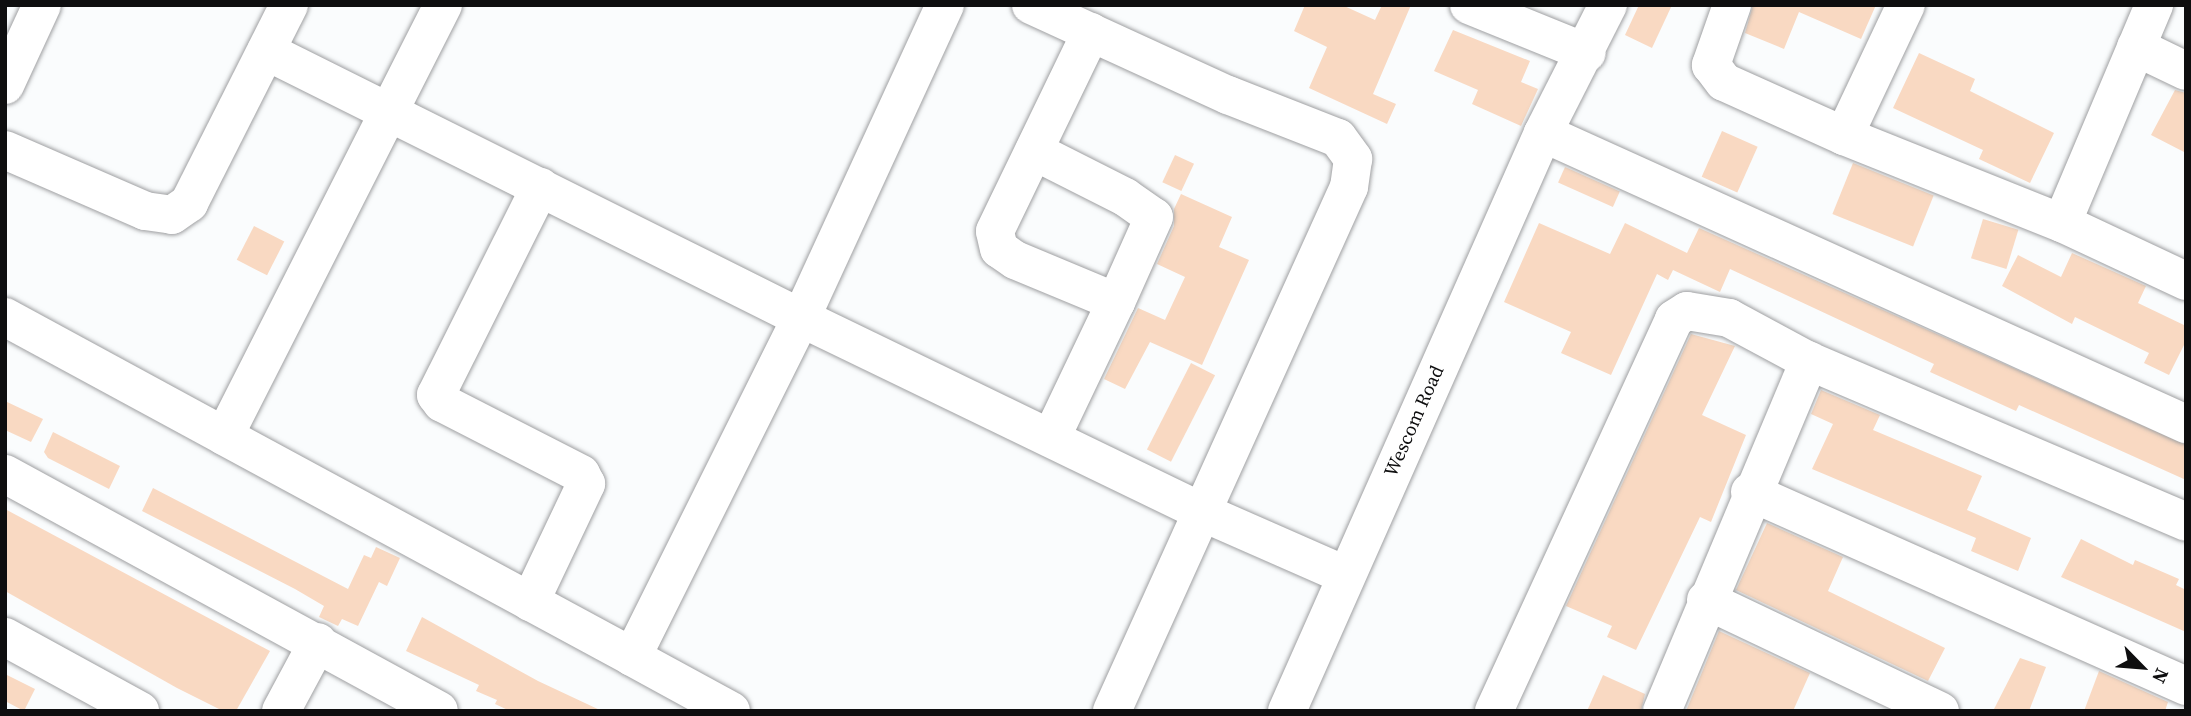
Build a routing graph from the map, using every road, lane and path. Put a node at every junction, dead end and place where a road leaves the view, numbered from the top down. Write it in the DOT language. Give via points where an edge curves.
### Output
graph roads {
  1 [pos="42,5"];
  2 [pos="289,5"];
  3 [pos="443,5"];
  4 [pos="946,5"];
  5 [pos="1031,5"];
  6 [pos="1469,5"];
  7 [pos="1608,5"];
  8 [pos="1732,5"];
  9 [pos="1906,5"];
  10 [pos="2154,5"];
  11 [pos="1091,32"];
  12 [pos="2136,47"];
  13 [pos="266,51"];
  14 [pos="1587,53"];
  15 [pos="2186,71"];
  16 [pos="5,85"];
  17 [pos="390,112"];
  18 [pos="1543,133"];
  19 [pos="1844,136"];
  20 [pos="5,150"];
  21 [pos="1034,151"];
  22 [pos="540,187"];
  23 [pos="2062,223"];
  24 [pos="2186,281"];
  25 [pos="1116,302"];
  26 [pos="5,317"];
  27 [pos="801,318"];
  28 [pos="1809,361"];
  29 [pos="2186,424"];
  30 [pos="224,436"];
  31 [pos="1051,438"];
  32 [pos="5,474"];
  33 [pos="1750,492"];
  34 [pos="1204,513"];
  35 [pos="2186,522"];
  36 [pos="1345,575"];
  37 [pos="1706,600"];
  38 [pos="530,602"];
  39 [pos="5,637"];
  40 [pos="318,642"];
  41 [pos="632,657"];
  42 [pos="2186,686"];
  43 [pos="140,711"];
  44 [pos="281,711"];
  45 [pos="439,711"];
  46 [pos="732,711"];
  47 [pos="1112,711"];
  48 [pos="1287,711"];
  49 [pos="1494,711"];
  50 [pos="1661,711"];
  51 [pos="1940,711"];
  1 -- 16 [label="street"];
  2 -- 13 [label="street"];
  3 -- 17 [label="street"];
  4 -- 27 [label="street"];
  5 -- 11 [label="street"];
  6 -- 14 [label="street"];
  7 -- 14 [label="street, Wescom Road"];
  8 -- 19 [label="street" via="1713,49 1711,65 1716,75"];
  9 -- 19 [label="street"];
  10 -- 12 [label="street"];
  11 -- 21 [label="street"];
  11 -- 34 [label="street" via="1338,138 1353,159 1349,187"];
  12 -- 15 [label="street"];
  12 -- 23 [label="street"];
  13 -- 17 [label="street"];
  13 -- 20 [label="street" via="189,204 172,215 145,211"];
  14 -- 18 [label="street, Wescom Road"];
  17 -- 22 [label="street"];
  17 -- 30 [label="street"];
  18 -- 29 [label="street"];
  18 -- 36 [label="street, Wescom Road"];
  19 -- 23 [label="street"];
  21 -- 25 [label="street" via="1125,197 1154,217"];
  21 -- 25 [label="street" via="995,231 999,249"];
  22 -- 27 [label="street"];
  22 -- 38 [label="street" via="436,395 442,403 581,474 586,484"];
  23 -- 24 [label="street"];
  25 -- 31 [label="street"];
  26 -- 30 [label="street"];
  27 -- 31 [label="street"];
  27 -- 41 [label="street"];
  28 -- 33 [label="street"];
  28 -- 35 [label="street"];
  28 -- 49 [label="street" via="1729,318 1688,311 1674,319"];
  30 -- 38 [label="street"];
  31 -- 34 [label="street"];
  32 -- 40 [label="street"];
  33 -- 37 [label="street"];
  33 -- 42 [label="street"];
  34 -- 36 [label="street"];
  34 -- 47 [label="street"];
  36 -- 48 [label="street, Wescom Road"];
  37 -- 50 [label="street"];
  37 -- 51 [label="street"];
  38 -- 41 [label="street"];
  39 -- 43 [label="street"];
  40 -- 44 [label="street"];
  40 -- 45 [label="street"];
  41 -- 46 [label="street"];
}
